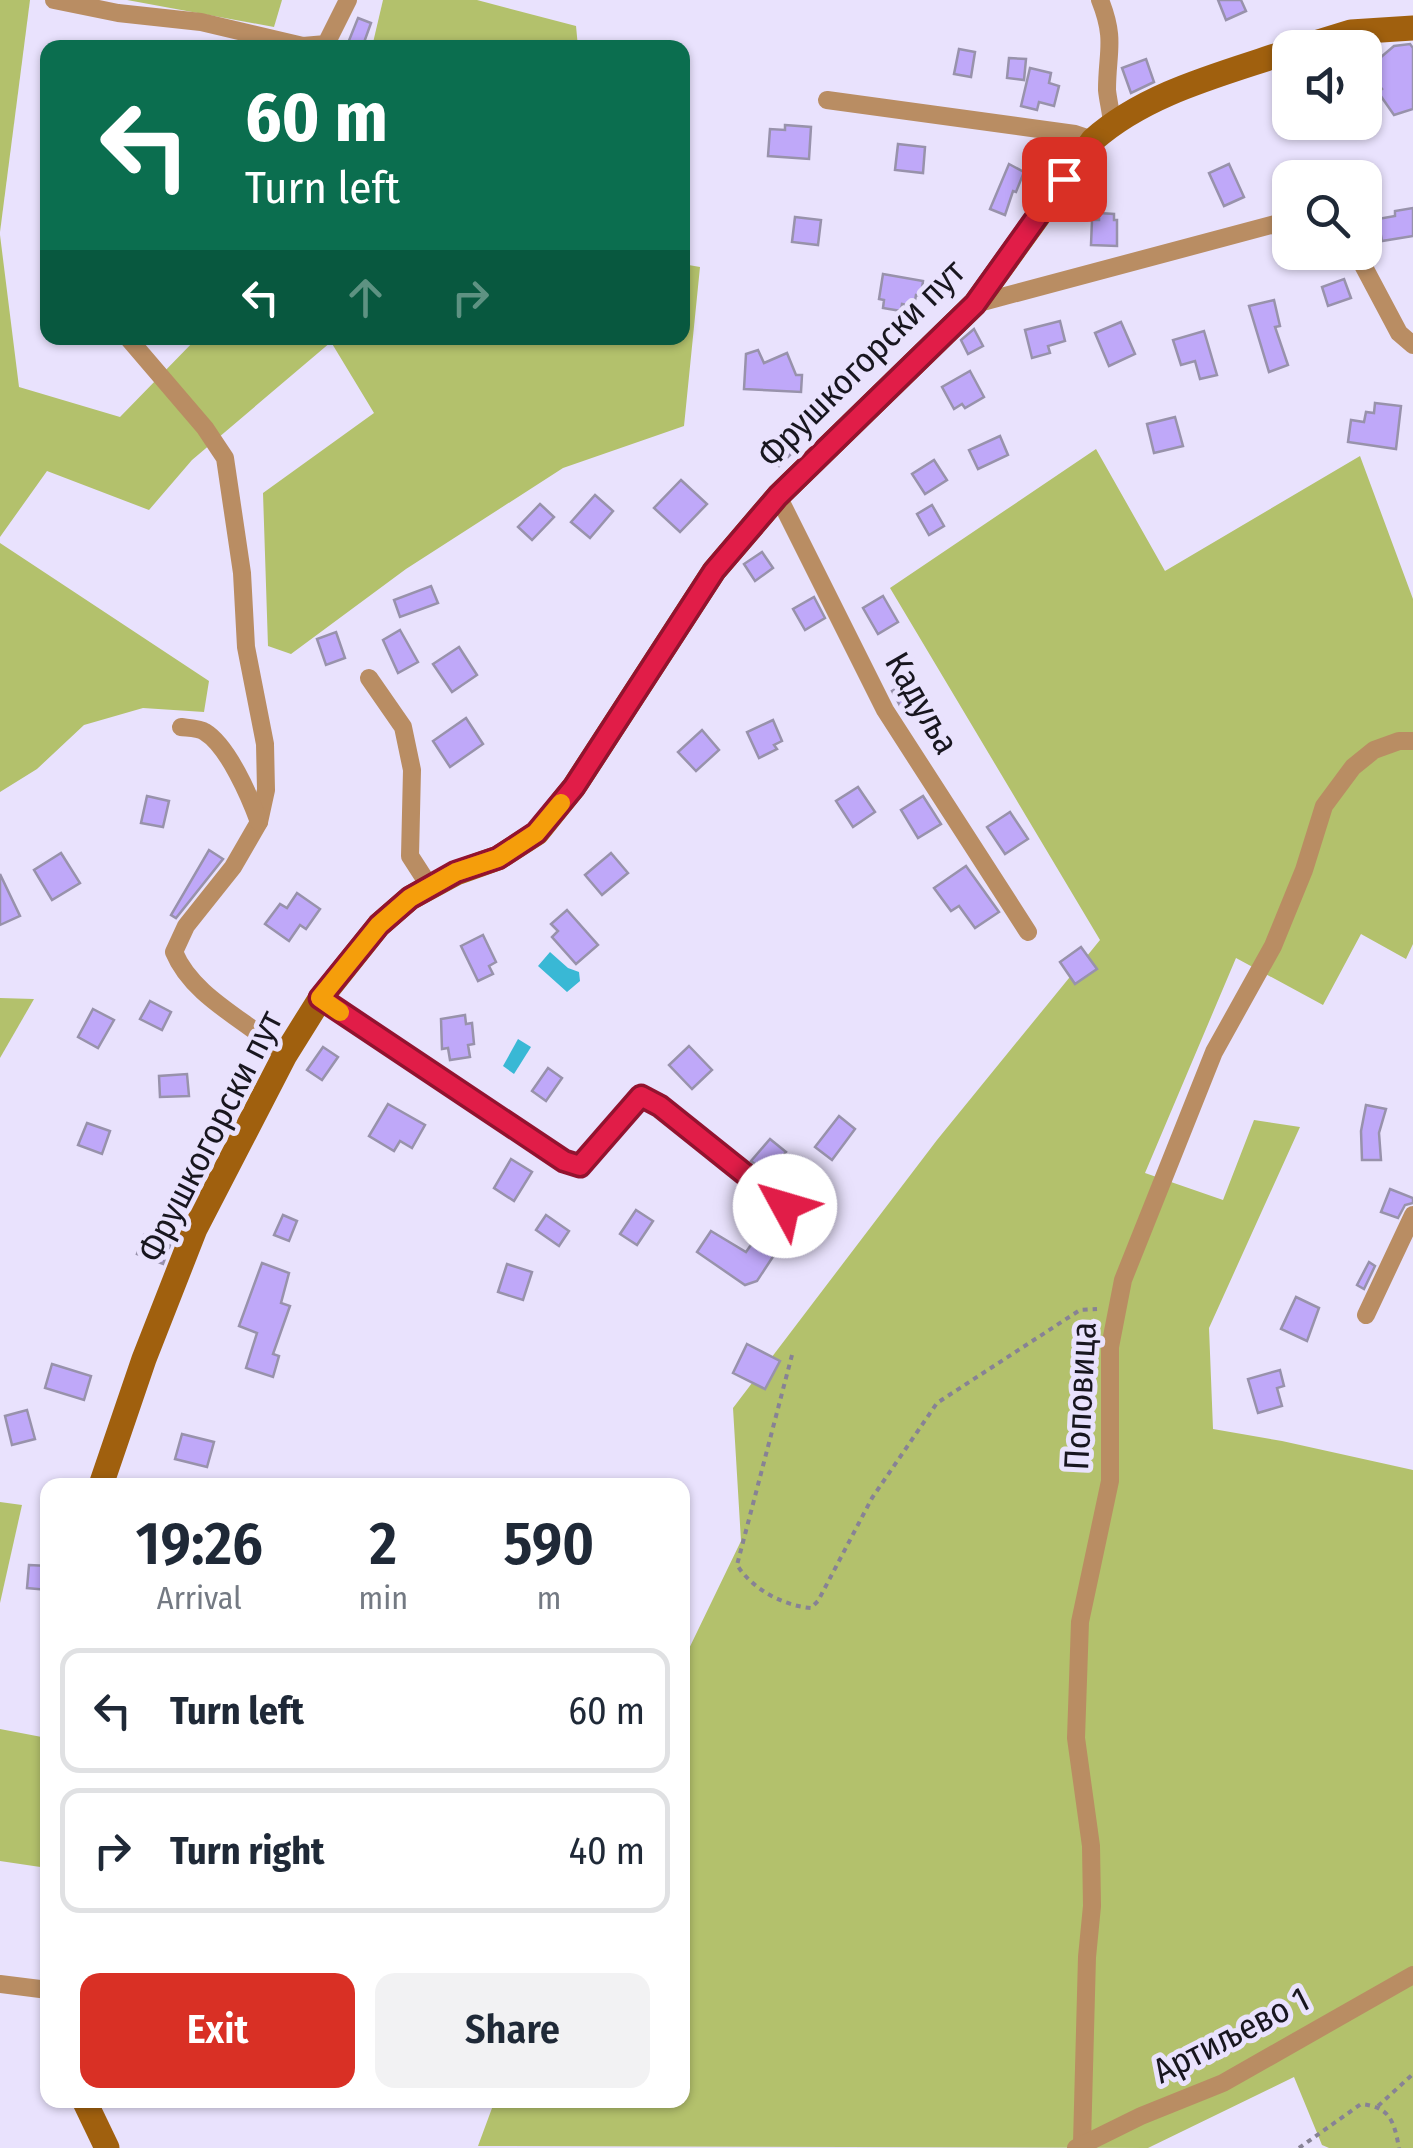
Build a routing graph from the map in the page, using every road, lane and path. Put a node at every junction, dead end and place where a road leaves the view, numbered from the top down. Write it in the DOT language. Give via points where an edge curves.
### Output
graph roads {
  1 [pos="54,0"];
  2 [pos="348,0"];
  3 [pos="1100,0"];
  4 [pos="1413,28"];
  5 [pos="1382,30"];
  6 [pos="277,40"];
  7 [pos="328,40"];
  8 [pos="1272,57"];
  9 [pos="826,100"];
  10 [pos="1103,131"];
  11 [pos="1272,225"];
  12 [pos="1366,270"];
  13 [pos="975,304"];
  14 [pos="134,345"];
  15 [pos="1413,346"];
  16 [pos="778,496"];
  17 [pos="368,678"];
  18 [pos="181,727"];
  19 [pos="1413,741"];
  20 [pos="259,822"];
  21 [pos="430,887"];
  22 [pos="1028,932"];
  23 [pos="320,998"];
  24 [pos="285,1055"];
  25 [pos="785,1206"];
  26 [pos="1413,1215"];
  27 [pos="1366,1315"];
  28 [pos="1115,1316"];
  29 [pos="792,1355"];
  30 [pos="103,1478"];
  31 [pos="1413,1975"];
  32 [pos="0,1984"];
  33 [pos="40,1989"];
  34 [pos="1413,2074"];
  35 [pos="1378,2106"];
  36 [pos="88,2108"];
  37 [pos="1079,2145"];
  38 [pos="107,2148"];
  39 [pos="1299,2148"];
  40 [pos="1399,2148"];
  1 -- 6 [label="street"];
  2 -- 7 [label="street"];
  3 -- 10 [label="street" via="1112,50"];
  4 -- 5 [label="street"];
  8 -- 10 [label="street, Фрушкогорски пут" via="1160,97"];
  9 -- 10 [label="street" via="1075,134"];
  10 -- 13 [label="street, Фрушкогорски пут"];
  11 -- 13 [label="street"];
  12 -- 15 [label="street"];
  13 -- 16 [label="street, Фрушкогорски пут"];
  14 -- 20 [label="street" via="225,458 246,647 265,744"];
  16 -- 21 [label="street, Фрушкогорски пут" via="714,571 574,787 536,833 498,858"];
  16 -- 22 [label="street, Кадуља" via="885,710"];
  17 -- 21 [label="street" via="403,727 412,770 410,856"];
  18 -- 20 [label="street" via="204,731 225,756"];
  19 -- 28 [label="street, Поповица" via="1374,750 1353,766 1324,806 1273,946 1214,1052 1122,1280"];
  20 -- 24 [label="street" via="174,952 182,972 210,998"];
  21 -- 23 [label="street, Фрушкогорски пут" via="379,925"];
  23 -- 24 [label="street, Фрушкогорски пут"];
  23 -- 25 [label="street" via="564,1161 580,1166 641,1096"];
  24 -- 30 [label="street, Фрушкогорски пут" via="195,1230"];
  26 -- 27 [label="street"];
  28 -- 29 [label="path" via="1099,1308 1080,1310 937,1402 872,1498 811,1608 788,1606 737,1565"];
  28 -- 37 [label="street, Поповица" via="1110,1481 1080,1622 1076,1738 1092,1906"];
  31 -- 37 [label="street, Артиљево 1" via="1224,2082"];
  32 -- 33 [label="street"];
  34 -- 35 [label="path"];
  35 -- 39 [label="path" via="1360,2104"];
  35 -- 40 [label="path" via="1391,2118"];
  36 -- 38 [label="street"];
}
